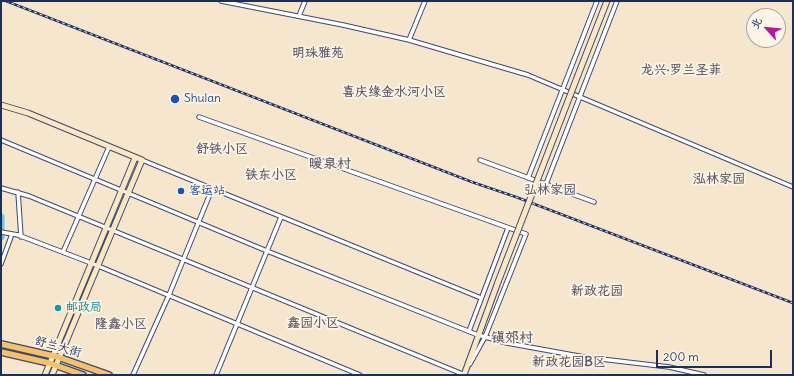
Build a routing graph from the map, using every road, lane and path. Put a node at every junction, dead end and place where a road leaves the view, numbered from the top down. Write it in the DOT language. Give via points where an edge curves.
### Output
graph roads {
  1 [pos="221,1"];
  2 [pos="305,1"];
  3 [pos="425,1"];
  4 [pos="597,1"];
  5 [pos="607,1"];
  6 [pos="617,1"];
  7 [pos="298,16"];
  8 [pos="410,40"];
  9 [pos="563,88"];
  10 [pos="580,96"];
  11 [pos="1,105"];
  12 [pos="199,117"];
  13 [pos="1,140"];
  14 [pos="109,147"];
  15 [pos="135,158"];
  16 [pos="142,160"];
  17 [pos="480,160"];
  18 [pos="528,178"];
  19 [pos="94,180"];
  20 [pos="546,184"];
  21 [pos="793,187"];
  22 [pos="2,188"];
  23 [pos="212,189"];
  24 [pos="121,191"];
  25 [pos="18,192"];
  26 [pos="128,194"];
  27 [pos="594,202"];
  28 [pos="78,216"];
  29 [pos="281,217"];
  30 [pos="199,223"];
  31 [pos="106,228"];
  32 [pos="508,228"];
  33 [pos="112,230"];
  34 [pos="1,232"];
  35 [pos="11,234"];
  36 [pos="21,237"];
  37 [pos="267,251"];
  38 [pos="63,252"];
  39 [pos="183,260"];
  40 [pos="91,263"];
  41 [pos="1,264"];
  42 [pos="97,265"];
  43 [pos="252,288"];
  44 [pos="169,295"];
  45 [pos="481,298"];
  46 [pos="237,324"];
  47 [pos="469,331"];
  48 [pos="478,335"];
  49 [pos="485,337"];
  50 [pos="1,344"];
  51 [pos="1,352"];
  52 [pos="52,355"];
  53 [pos="58,357"];
  54 [pos="49,363"];
  55 [pos="55,365"];
  56 [pos="44,375"];
  57 [pos="52,375"];
  58 [pos="83,375"];
  59 [pos="109,375"];
  60 [pos="133,375"];
  61 [pos="216,375"];
  62 [pos="360,375"];
  63 [pos="465,375"];
  64 [pos="704,375"];
  1 -- 7 [label="street"];
  2 -- 7 [label="street"];
  3 -- 8 [label="street"];
  4 -- 9 [label="street"];
  5 -- 48 [label="street, bridge"];
  6 -- 10 [label="street"];
  7 -- 8 [label="street"];
  8 -- 9 [label="street"];
  9 -- 10 [label="street"];
  9 -- 18 [label="street"];
  10 -- 20 [label="street"];
  10 -- 21 [label="street"];
  11 -- 14 [label="street" via="28,113"];
  12 -- 32 [label="street"];
  13 -- 19 [label="street"];
  14 -- 15 [label="street"];
  14 -- 19 [label="street"];
  15 -- 16 [label="street"];
  15 -- 24 [label="street"];
  16 -- 23 [label="street"];
  16 -- 26 [label="street"];
  17 -- 18 [label="street"];
  18 -- 20 [label="street"];
  19 -- 24 [label="street"];
  19 -- 28 [label="street"];
  20 -- 27 [label="street"];
  22 -- 25 [label="street"];
  23 -- 29 [label="street"];
  23 -- 30 [label="street"];
  24 -- 26 [label="street"];
  24 -- 31 [label="street"];
  25 -- 28 [label="street"];
  25 -- 36 [label="street"];
  26 -- 30 [label="street"];
  26 -- 33 [label="street"];
  28 -- 31 [label="street"];
  28 -- 38 [label="street"];
  29 -- 37 [label="street"];
  29 -- 45 [label="street"];
  30 -- 37 [label="street"];
  30 -- 39 [label="street"];
  31 -- 33 [label="street"];
  31 -- 40 [label="street"];
  32 -- 45 [label="street"];
  32 -- 49 [label="street" via="526,234"];
  33 -- 39 [label="street"];
  33 -- 42 [label="street"];
  34 -- 35 [label="street"];
  35 -- 36 [label="street"];
  35 -- 41 [label="street"];
  36 -- 38 [label="street"];
  37 -- 43 [label="street"];
  37 -- 47 [label="street"];
  38 -- 40 [label="street"];
  39 -- 43 [label="street"];
  39 -- 44 [label="street"];
  40 -- 42 [label="street"];
  40 -- 52 [label="street"];
  42 -- 44 [label="street"];
  42 -- 53 [label="street"];
  43 -- 46 [label="street"];
  43 -- 63 [label="street"];
  44 -- 46 [label="street"];
  44 -- 60 [label="street"];
  45 -- 47 [label="street"];
  46 -- 61 [label="street"];
  46 -- 62 [label="street"];
  47 -- 48 [label="street"];
  48 -- 49 [label="street"];
  48 -- 63 [label="street"];
  49 -- 63 [label="street"];
  49 -- 64 [label="street" via="584,357 669,367"];
  50 -- 52 [label="main road, 舒兰大街"];
  51 -- 54 [label="main road, 舒兰大街"];
  52 -- 53 [label="main road, 舒兰大街"];
  52 -- 54 [label="street"];
  53 -- 55 [label="street"];
  53 -- 59 [label="main road, 舒兰大街"];
  54 -- 55 [label="main road, 舒兰大街"];
  54 -- 56 [label="street"];
  55 -- 57 [label="street"];
  55 -- 58 [label="main road, 舒兰大街"];
}
